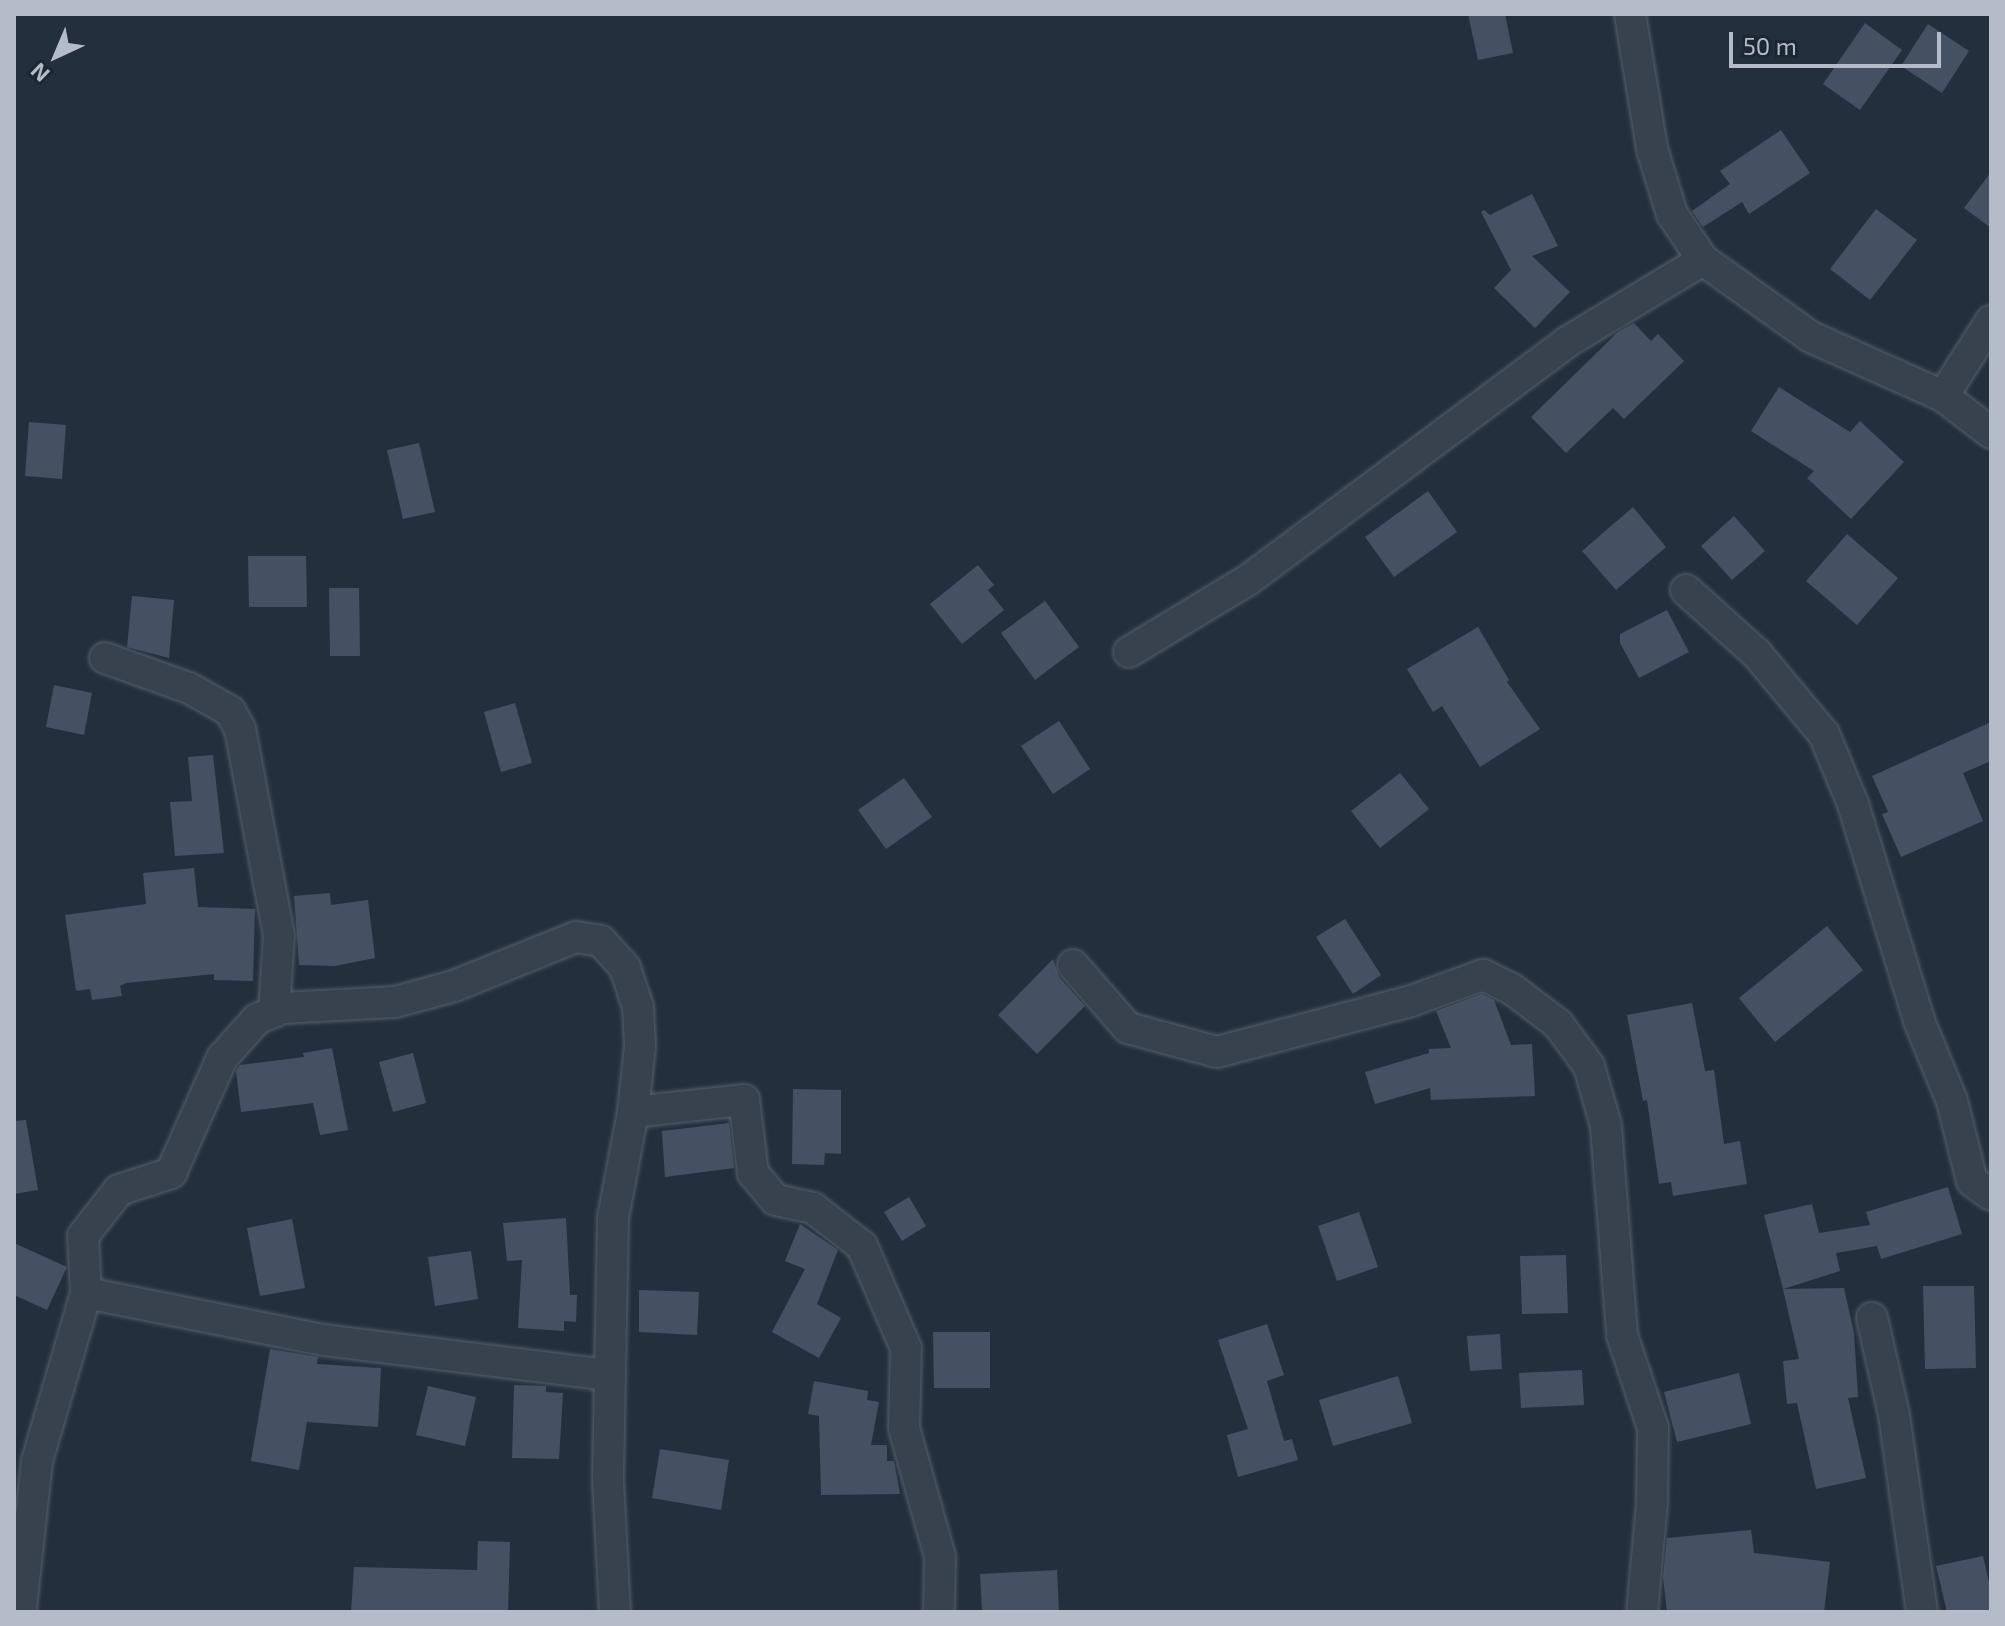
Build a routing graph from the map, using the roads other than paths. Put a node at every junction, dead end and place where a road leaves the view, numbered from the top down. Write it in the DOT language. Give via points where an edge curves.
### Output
graph roads {
  1 [pos="1630,14"];
  2 [pos="1703,260"];
  3 [pos="1991,321"];
  4 [pos="1943,396"];
  5 [pos="1991,433"];
  6 [pos="1686,590"];
  7 [pos="1129,652"];
  8 [pos="105,658"];
  9 [pos="1073,965"];
  10 [pos="274,1012"];
  11 [pos="633,1112"];
  12 [pos="1991,1195"];
  13 [pos="86,1293"];
  14 [pos="1872,1318"];
  15 [pos="610,1375"];
  16 [pos="23,1609"];
  17 [pos="615,1612"];
  18 [pos="939,1612"];
  19 [pos="1642,1612"];
  20 [pos="1922,1612"];
  1 -- 2 [label="street" via="1652,149 1672,214"];
  2 -- 4 [label="street" via="1811,337"];
  2 -- 7 [label="street" via="1567,342 1248,580"];
  3 -- 4 [label="street"];
  4 -- 5 [label="street"];
  6 -- 12 [label="street" via="1757,654 1824,734 1853,804 1920,1023 1952,1101 1972,1181"];
  8 -- 10 [label="street" via="189,688 230,711 240,729 279,935"];
  9 -- 19 [label="street" via="1128,1028 1217,1052 1411,1001 1483,975 1512,989 1558,1024 1589,1066 1606,1126 1622,1335 1653,1428"];
  10 -- 11 [label="street" via="395,1002 454,986 576,937 601,941 625,968 638,1007"];
  10 -- 13 [label="street" via="257,1019 222,1058 171,1173 119,1190 83,1236"];
  11 -- 15 [label="street" via="613,1218"];
  11 -- 18 [label="street" via="744,1100 753,1173 776,1200 813,1208 862,1246 906,1348 904,1428 940,1557"];
  13 -- 15 [label="street" via="323,1340"];
  13 -- 16 [label="street" via="37,1461"];
  14 -- 20 [label="street" via="1894,1415"];
  15 -- 17 [label="street" via="608,1480"];
}
